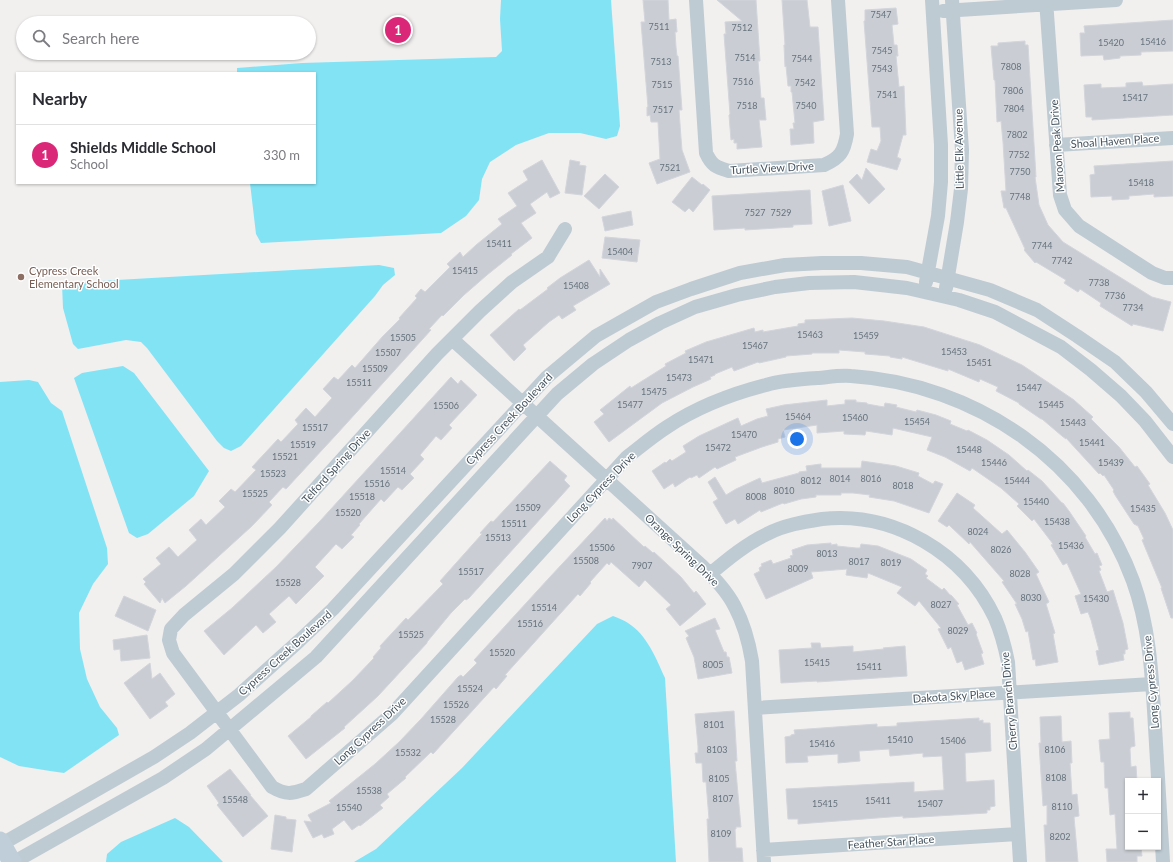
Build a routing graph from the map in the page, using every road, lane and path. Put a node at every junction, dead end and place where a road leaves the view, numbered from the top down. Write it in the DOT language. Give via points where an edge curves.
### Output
graph roads {
  1 [pos="696,0"];
  2 [pos="838,0"];
  3 [pos="1116,0"];
  4 [pos="1046,2"];
  5 [pos="952,5"];
  6 [pos="932,6"];
  7 [pos="1173,138"];
  8 [pos="1056,145"];
  9 [pos="565,229"];
  10 [pos="928,273"];
  11 [pos="948,278"];
  12 [pos="1173,278"];
  13 [pos="924,292"];
  14 [pos="945,296"];
  15 [pos="452,339"];
  16 [pos="523,403"];
  17 [pos="536,416"];
  18 [pos="1173,424"];
  19 [pos="1173,457"];
  20 [pos="606,479"];
  21 [pos="710,574"];
  22 [pos="1152,684"];
  23 [pos="1010,692"];
  24 [pos="755,708"];
  25 [pos="217,712"];
  26 [pos="229,729"];
  27 [pos="1018,834"];
  28 [pos="1,842"];
  29 [pos="764,856"];
  30 [pos="13,862"];
  31 [pos="1020,862"];
  32 [pos="1163,862"];
  1 -- 2 [label="street, Turtle View Drive" via="706,153 716,167 729,171 824,165 840,155 845,147 847,134"];
  3 -- 4 [label="street"];
  4 -- 5 [label="street"];
  4 -- 8 [label="street, Maroon Peak Drive"];
  5 -- 6 [label="street"];
  5 -- 11 [label="street, Little Elk Avenue" via="962,150 961,189"];
  6 -- 10 [label="street, Little Elk Avenue" via="941,182"];
  7 -- 8 [label="street, Shoal Haven Place"];
  8 -- 12 [label="street, Maroon Peak Drive" via="1060,195 1070,217 1079,226 1152,273"];
  9 -- 15 [label="street, Telford Spring Drive" via="548,257 512,282"];
  10 -- 11 [label="street, Cypress Creek Boulevard"];
  10 -- 13 [label="street, Little Elk Avenue"];
  10 -- 16 [label="street, Cypress Creek Boulevard" via="907,267 862,263 785,265 740,273 656,302 596,336 547,377"];
  11 -- 14 [label="street, Little Elk Avenue"];
  11 -- 18 [label="street, Cypress Creek Boulevard" via="990,290 1037,310 1115,362 1146,392"];
  13 -- 14 [label="street, Cypress Creek Boulevard"];
  13 -- 17 [label="street, Cypress Creek Boulevard" via="854,282 809,283 775,287 695,307 629,340 593,364 557,394"];
  14 -- 19 [label="street, Cypress Creek Boulevard" via="995,312 1061,347 1121,396 1145,421"];
  15 -- 16 [label="street, Orange Spring Drive"];
  15 -- 25 [label="street, Telford Spring Drive" via="280,528 234,574 170,629 169,640 173,653"];
  16 -- 17 [label="street, Orange Spring Drive"];
  16 -- 25 [label="street, Cypress Creek Boulevard" via="333,609"];
  17 -- 20 [label="street, Orange Spring Drive"];
  17 -- 26 [label="street, Cypress Creek Boulevard" via="316,657"];
  20 -- 21 [label="street, Orange Spring Drive"];
  20 -- 22 [label="street, Long Cypress Drive" via="627,457 694,411 727,396 768,384 848,376 886,379 931,390 990,415 1016,431 1052,460 1088,500 1121,552 1133,582 1144,621"];
  20 -- 26 [label="street, Long Cypress Drive" via="392,714 306,789 293,793 281,792 272,787"];
  21 -- 23 [label="street, Cherry Branch Drive" via="734,554 767,533 802,522 831,518 858,519 898,528 932,545 949,558 985,600 1004,642"];
  21 -- 24 [label="street, Orange Spring Drive" via="735,606 749,643"];
  22 -- 23 [label="street, Dakota Sky Place"];
  22 -- 32 [label="street, Long Cypress Drive"];
  23 -- 24 [label="street, Dakota Sky Place"];
  23 -- 27 [label="street, Cherry Branch Drive"];
  24 -- 29 [label="street, Orange Spring Drive"];
  25 -- 26 [label="street, Long Cypress Drive"];
  25 -- 28 [label="street, Cypress Creek Boulevard" via="154,757"];
  26 -- 30 [label="street, Cypress Creek Boulevard" via="206,749 163,778"];
  27 -- 29 [label="street, Feather Star Place"];
  27 -- 31 [label="street, Cherry Branch Drive"];
  28 -- 30 [label="street"];
}
